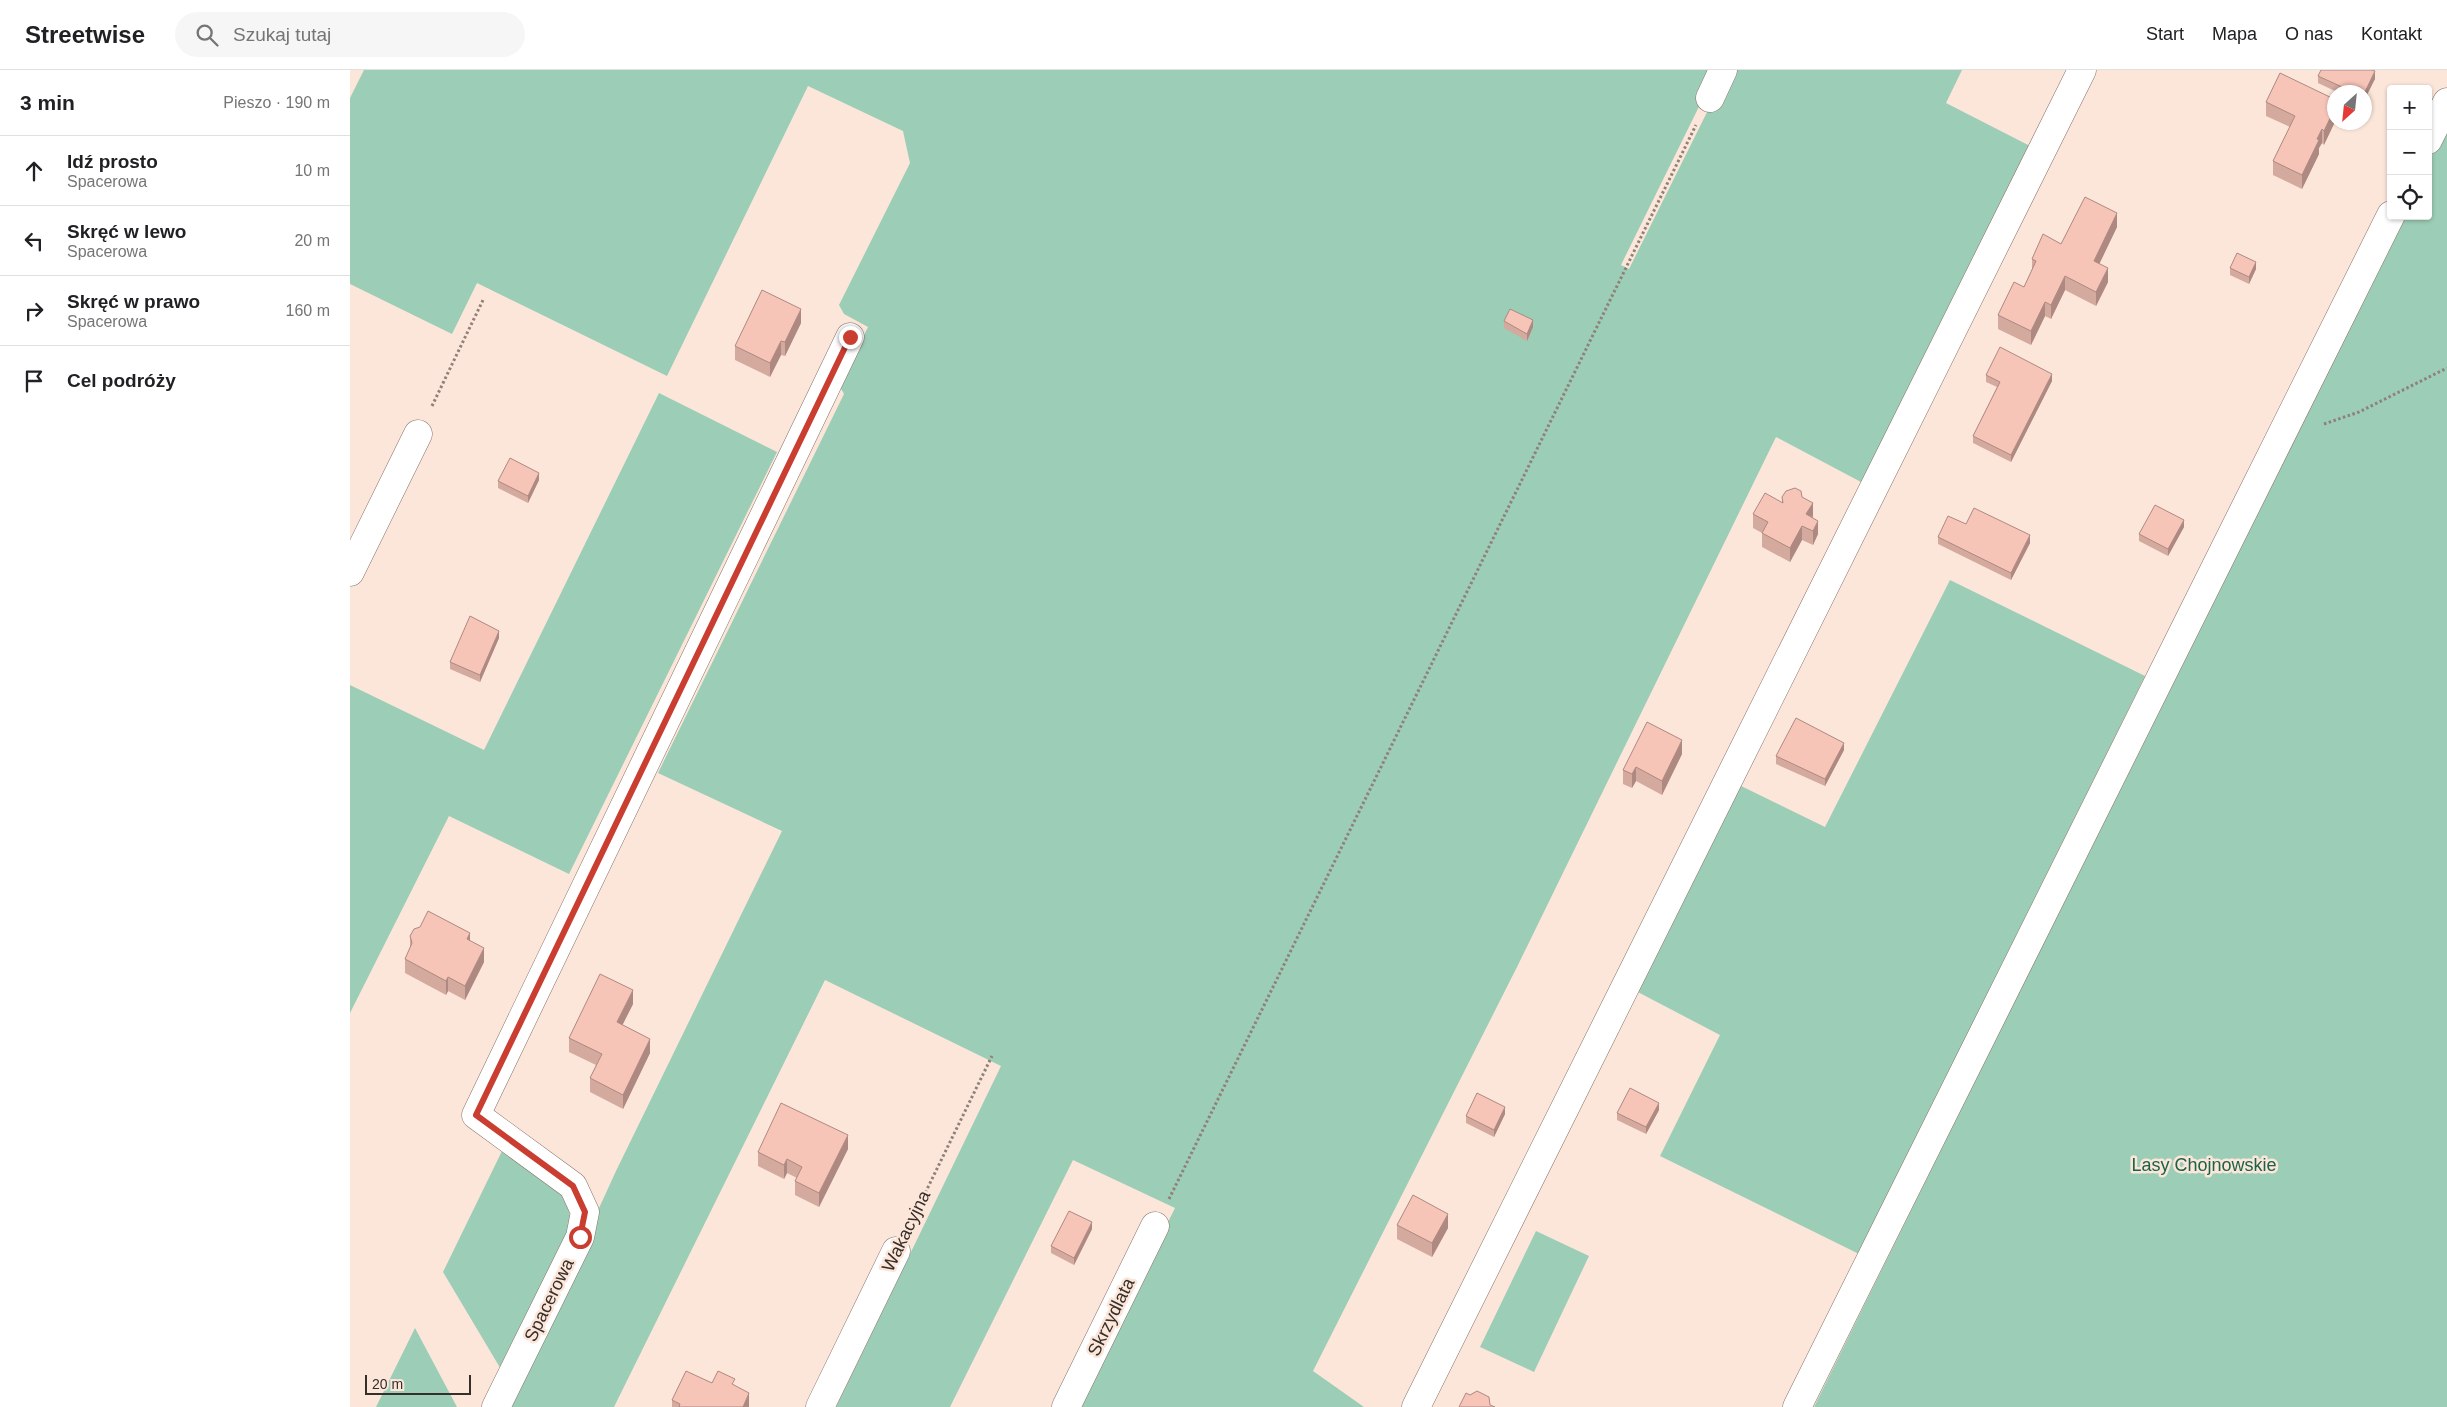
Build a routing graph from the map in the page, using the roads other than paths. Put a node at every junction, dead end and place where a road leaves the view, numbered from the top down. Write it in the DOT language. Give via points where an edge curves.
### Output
graph roads {
  1 [pos="1724,70"];
  2 [pos="2082,70"];
  3 [pos="1710,98"];
  4 [pos="2447,102"];
  5 [pos="2432,132"];
  6 [pos="2388,220"];
  7 [pos="850,337"];
  8 [pos="418,434"];
  9 [pos="350,572"];
  10 [pos="1156,1226"];
  11 [pos="896,1251"];
  12 [pos="496,1407"];
  13 [pos="820,1407"];
  14 [pos="1066,1407"];
  15 [pos="1416,1407"];
  16 [pos="1796,1407"];
  1 -- 3 [label="street"];
  2 -- 15 [label="street"];
  4 -- 5 [label="street"];
  6 -- 16 [label="street"];
  7 -- 12 [label="street, Spacerowa" via="476,1115 573,1186 585,1212 580,1237"];
  8 -- 9 [label="street"];
  10 -- 14 [label="street, Skrzydlata"];
  11 -- 13 [label="street, Wakacyjna"];
}
